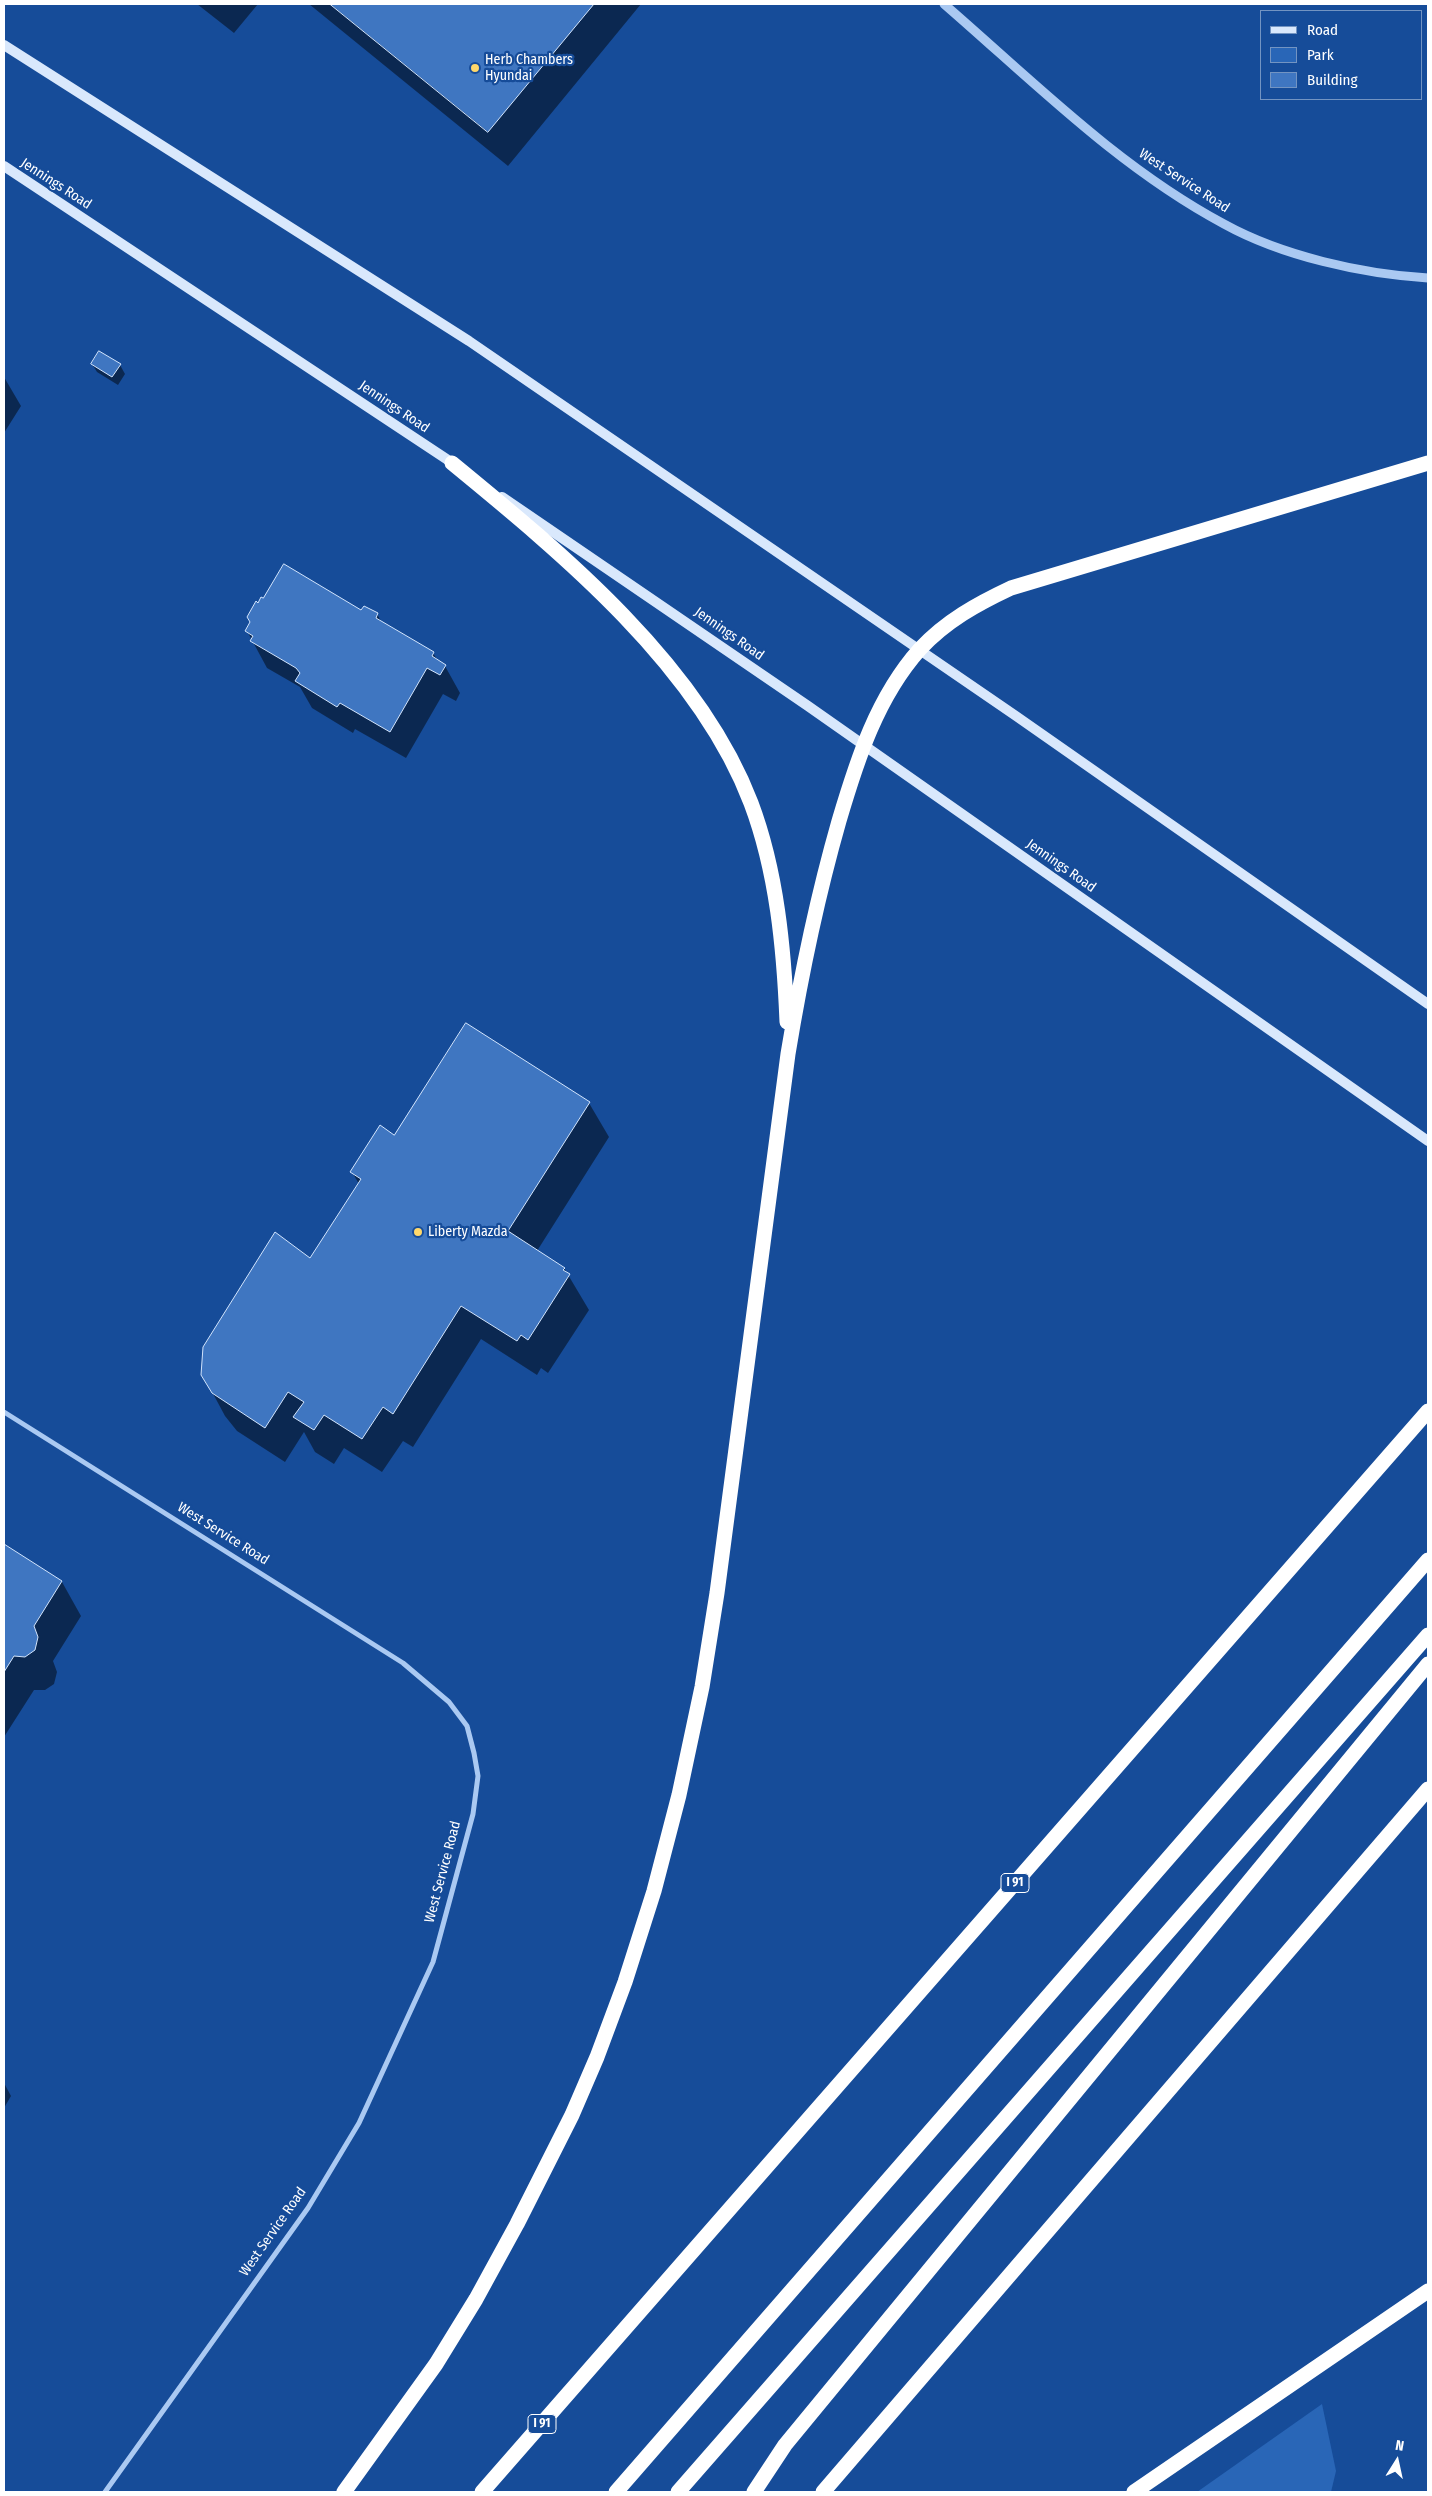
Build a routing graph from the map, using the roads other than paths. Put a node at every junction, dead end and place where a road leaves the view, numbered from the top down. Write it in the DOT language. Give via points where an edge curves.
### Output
graph roads {
  1 [pos="944,4"];
  2 [pos="4,45"];
  3 [pos="4,166"];
  4 [pos="1428,278"];
  5 [pos="452,463"];
  6 [pos="1428,463"];
  7 [pos="920,649"];
  8 [pos="864,745"];
  9 [pos="1428,1004"];
  10 [pos="788,1054"];
  11 [pos="1428,1141"];
  12 [pos="1428,1410"];
  13 [pos="4,1412"];
  14 [pos="1428,1560"];
  15 [pos="1428,1635"];
  16 [pos="1428,1664"];
  17 [pos="1428,1789"];
  18 [pos="1428,2291"];
  19 [pos="105,2492"];
  20 [pos="344,2492"];
  21 [pos="482,2492"];
  22 [pos="616,2492"];
  23 [pos="678,2492"];
  24 [pos="754,2492"];
  25 [pos="823,2492"];
  26 [pos="1134,2492"];
  1 -- 4 [label="street, West Service Road" via="1132,166 1225,225 1268,243 1332,262"];
  2 -- 7 [label="main road" via="468,341"];
  3 -- 5 [label="main road, Jennings Road"];
  5 -- 8 [label="main road, Jennings Road"];
  5 -- 10 [label="highway" via="542,539 623,616 682,683 723,742 752,804 771,876 782,952"];
  6 -- 7 [label="highway" via="1011,588 958,615"];
  7 -- 8 [label="highway" via="881,706"];
  7 -- 9 [label="main road"];
  8 -- 10 [label="highway" via="825,870 798,991"];
  8 -- 11 [label="main road, Jennings Road"];
  10 -- 20 [label="highway" via="707,1659 679,1795 654,1891 597,2057 572,2115 517,2224 436,2364"];
  12 -- 21 [label="highway, I 91"];
  13 -- 19 [label="street, West Service Road" via="422,1678 449,1702 466,1726 478,1776 473,1814 433,1962 359,2123 308,2208"];
  14 -- 22 [label="highway"];
  15 -- 23 [label="highway"];
  16 -- 24 [label="highway" via="785,2445"];
  17 -- 25 [label="highway"];
  18 -- 26 [label="highway"];
}
